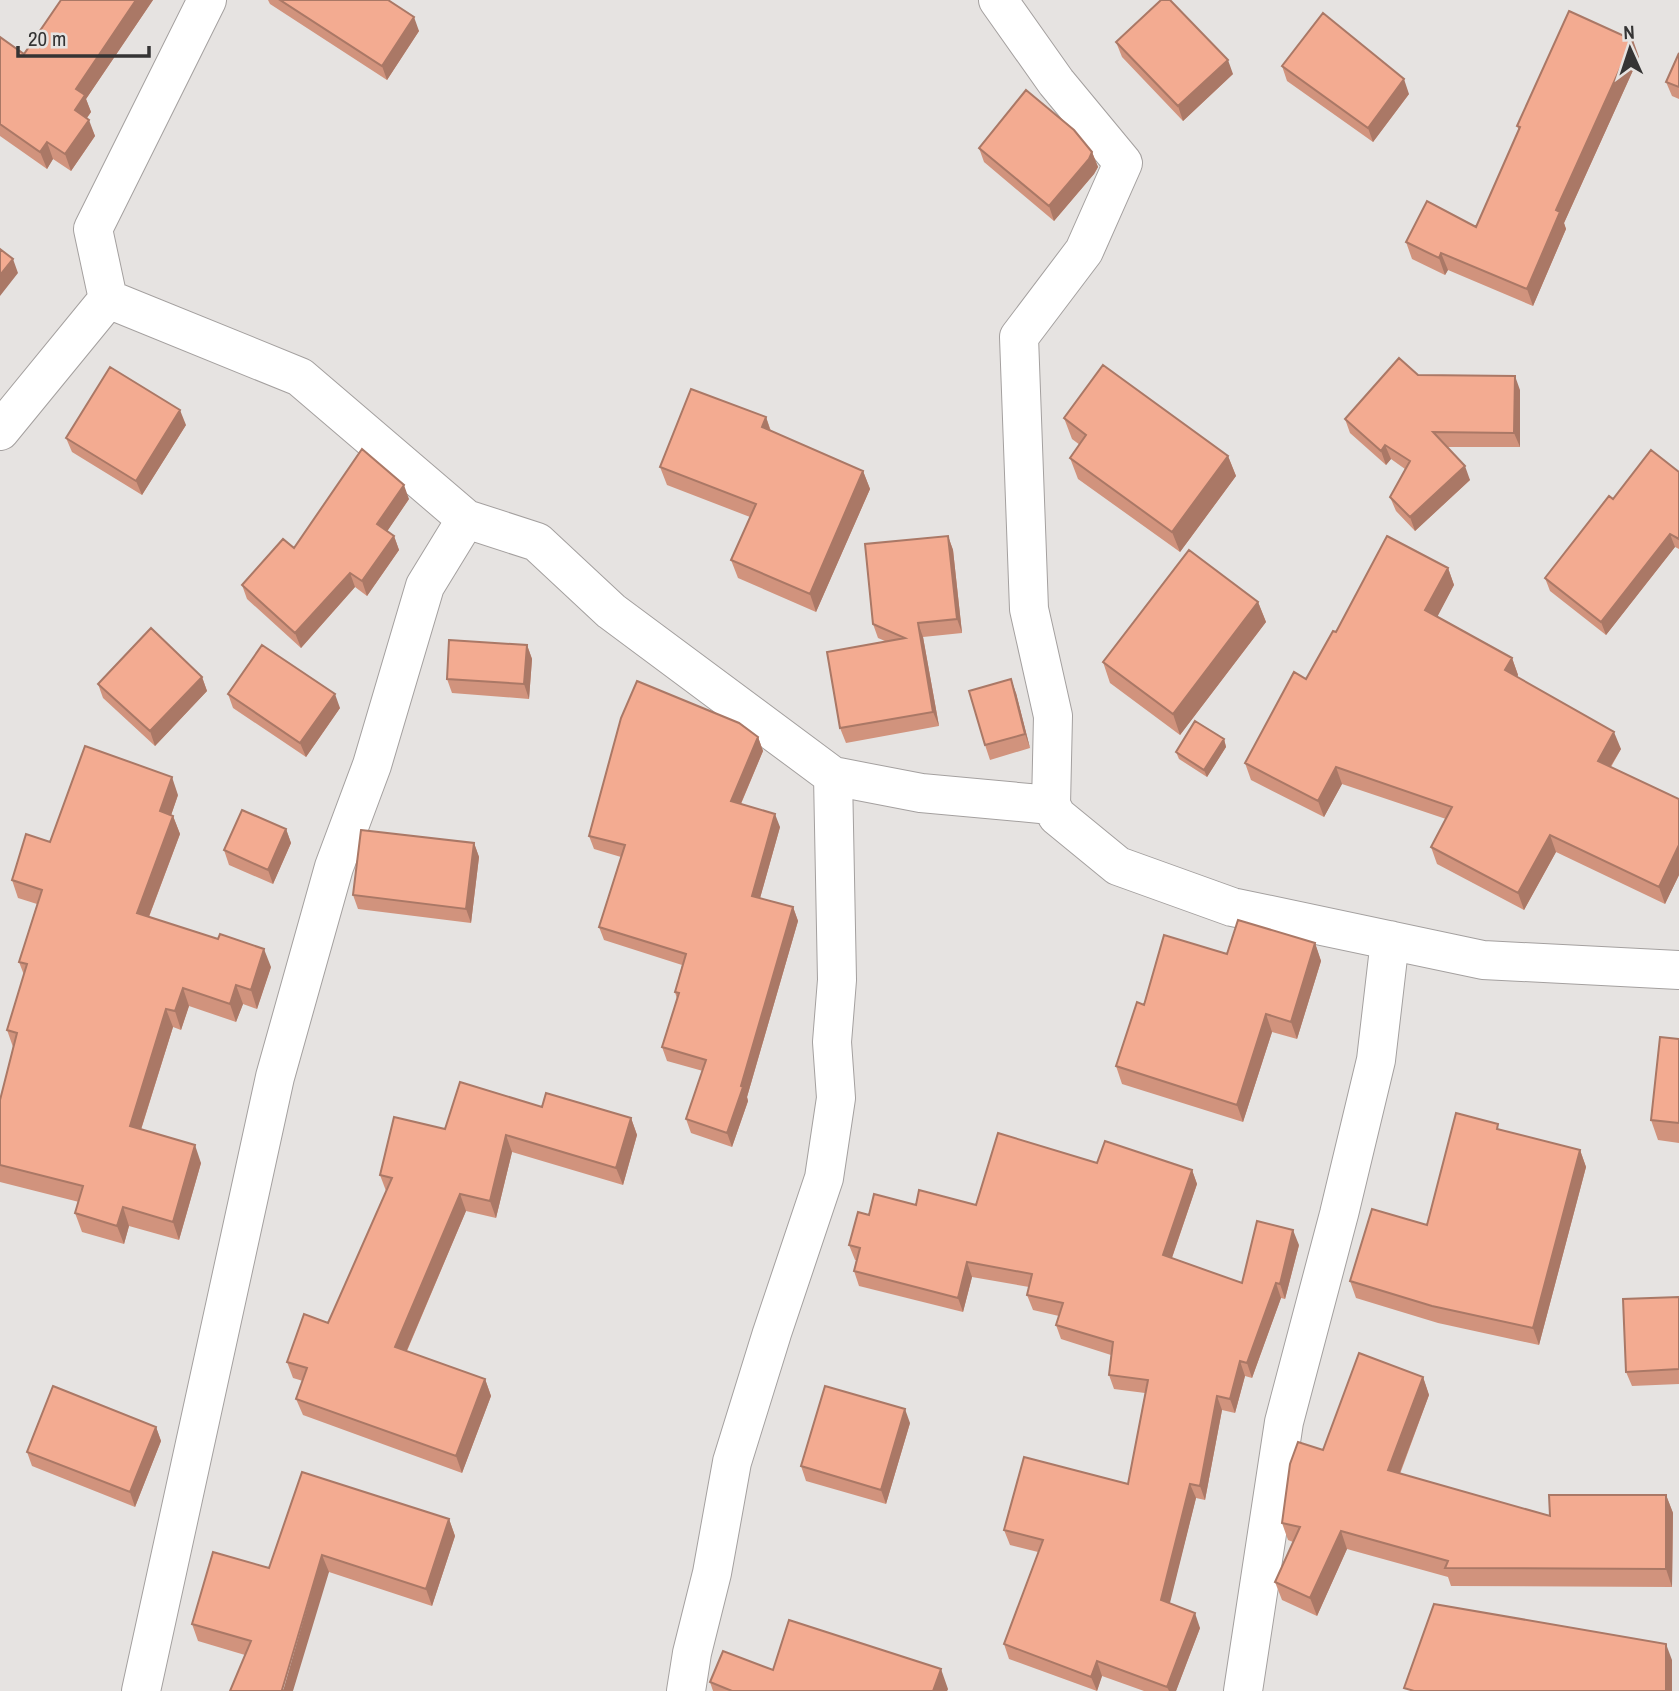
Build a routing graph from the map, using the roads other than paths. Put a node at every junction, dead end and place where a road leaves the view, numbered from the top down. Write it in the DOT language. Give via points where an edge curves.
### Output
graph roads {
  1 [pos="207,0"];
  2 [pos="998,0"];
  3 [pos="108,299"];
  4 [pos="0,431"];
  5 [pos="466,519"];
  6 [pos="833,776"];
  7 [pos="1051,805"];
  8 [pos="1390,940"];
  9 [pos="1679,970"];
  10 [pos="141,1691"];
  11 [pos="686,1691"];
  12 [pos="1243,1691"];
  1 -- 3 [label="street" via="93,229"];
  2 -- 7 [label="street" via="1056,82 1123,163 1084,251 1019,337 1029,609 1053,716"];
  3 -- 4 [label="street"];
  3 -- 5 [label="street" via="300,377"];
  5 -- 6 [label="street" via="537,542 611,611"];
  5 -- 10 [label="street" via="425,586 372,765 334,867 275,1077"];
  6 -- 7 [label="street" via="921,793"];
  6 -- 11 [label="street" via="836,1098 824,1178 732,1462"];
  7 -- 8 [label="street" via="1057,816 1118,866 1232,907"];
  8 -- 9 [label="street" via="1483,960"];
  8 -- 12 [label="street" via="1376,1060 1284,1422"];
}
